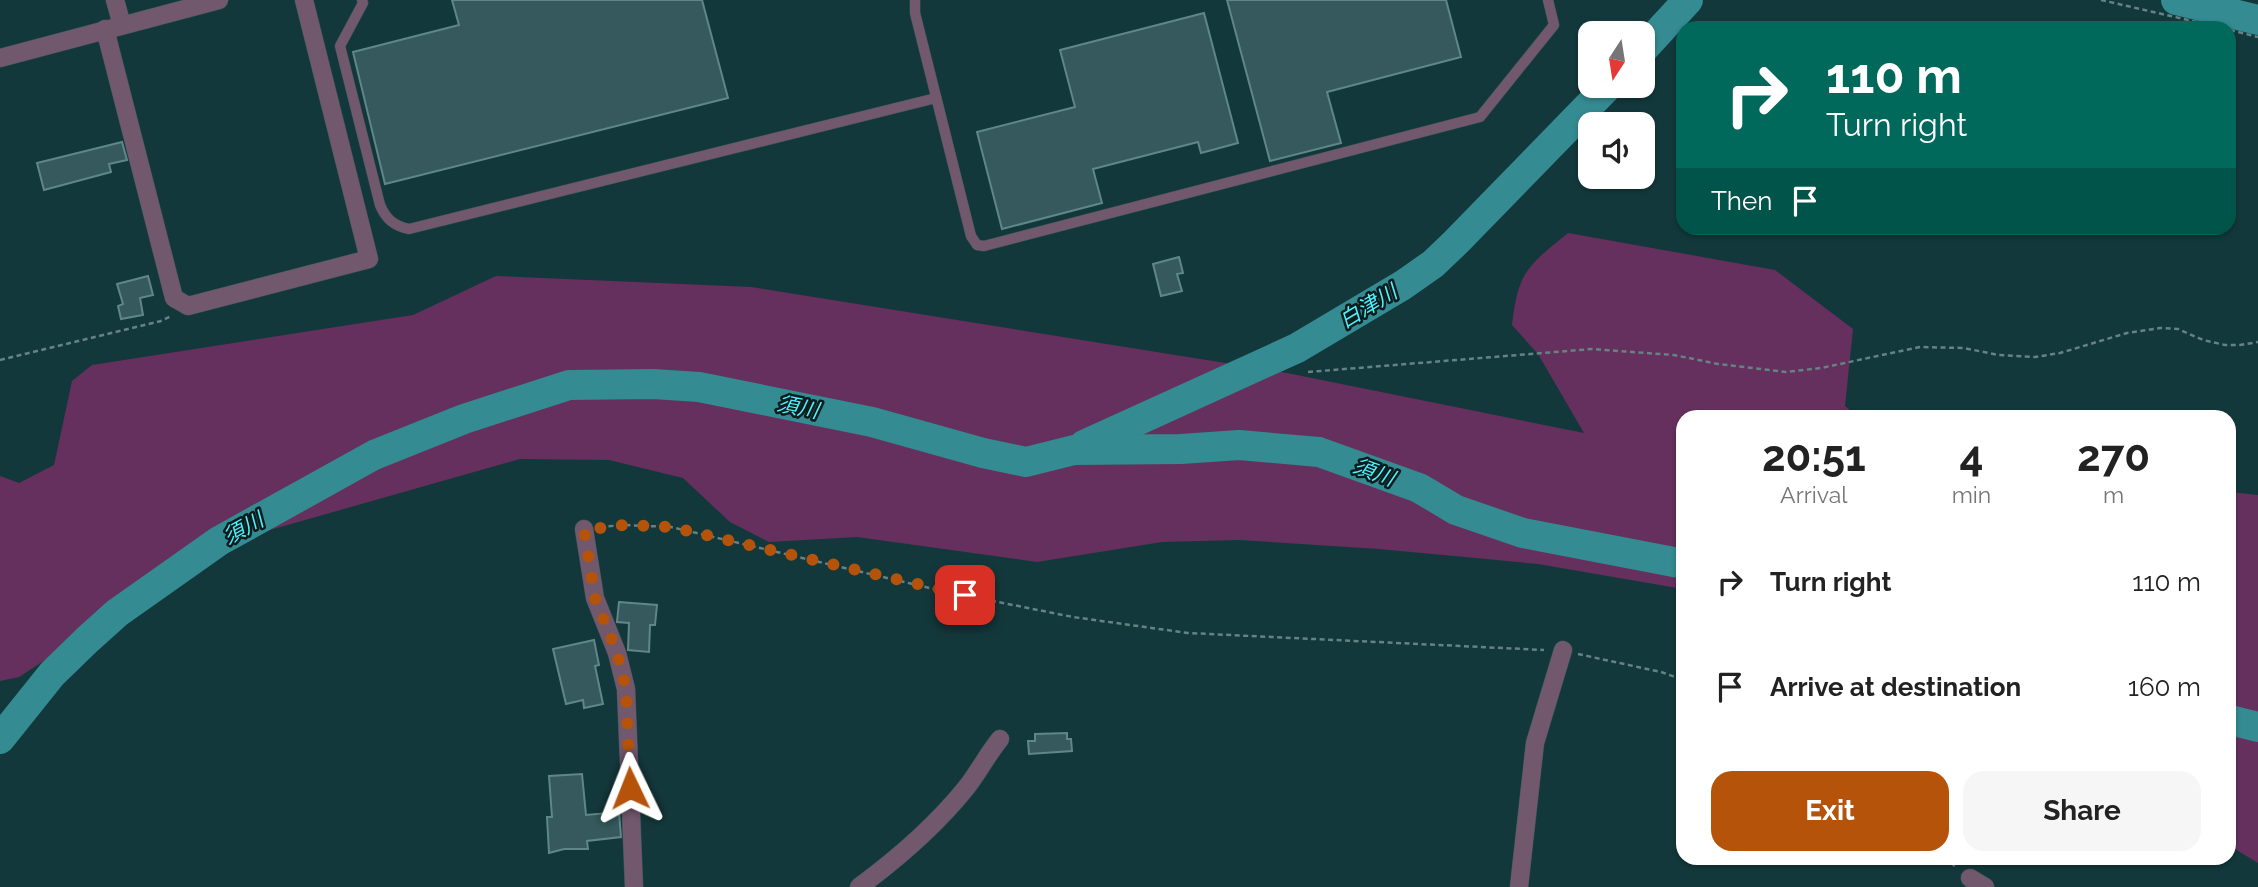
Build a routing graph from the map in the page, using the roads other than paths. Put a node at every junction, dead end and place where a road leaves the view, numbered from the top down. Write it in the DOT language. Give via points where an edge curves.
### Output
graph roads {
  1 [pos="115,0"];
  2 [pos="219,0"];
  3 [pos="304,0"];
  4 [pos="362,0"];
  5 [pos="915,0"];
  6 [pos="1548,0"];
  7 [pos="113,27"];
  8 [pos="0,58"];
  9 [pos="936,99"];
  10 [pos="584,530"];
  11 [pos="1563,650"];
  12 [pos="1000,739"];
  13 [pos="634,887"];
  14 [pos="859,887"];
  15 [pos="1519,887"];
  1 -- 7 [label="street"];
  2 -- 7 [label="street"];
  3 -- 7 [label="street" via="369,260 188,306 174,298"];
  4 -- 9 [label="lane" via="341,46 380,205 391,222 409,229"];
  5 -- 9 [label="lane"];
  6 -- 9 [label="lane" via="1554,24 1480,117 984,246 977,246 971,236"];
  7 -- 8 [label="street"];
  10 -- 13 [label="street" via="595,598 626,689"];
  11 -- 15 [label="street" via="1535,743"];
  12 -- 14 [label="street" via="951,805"];
}
